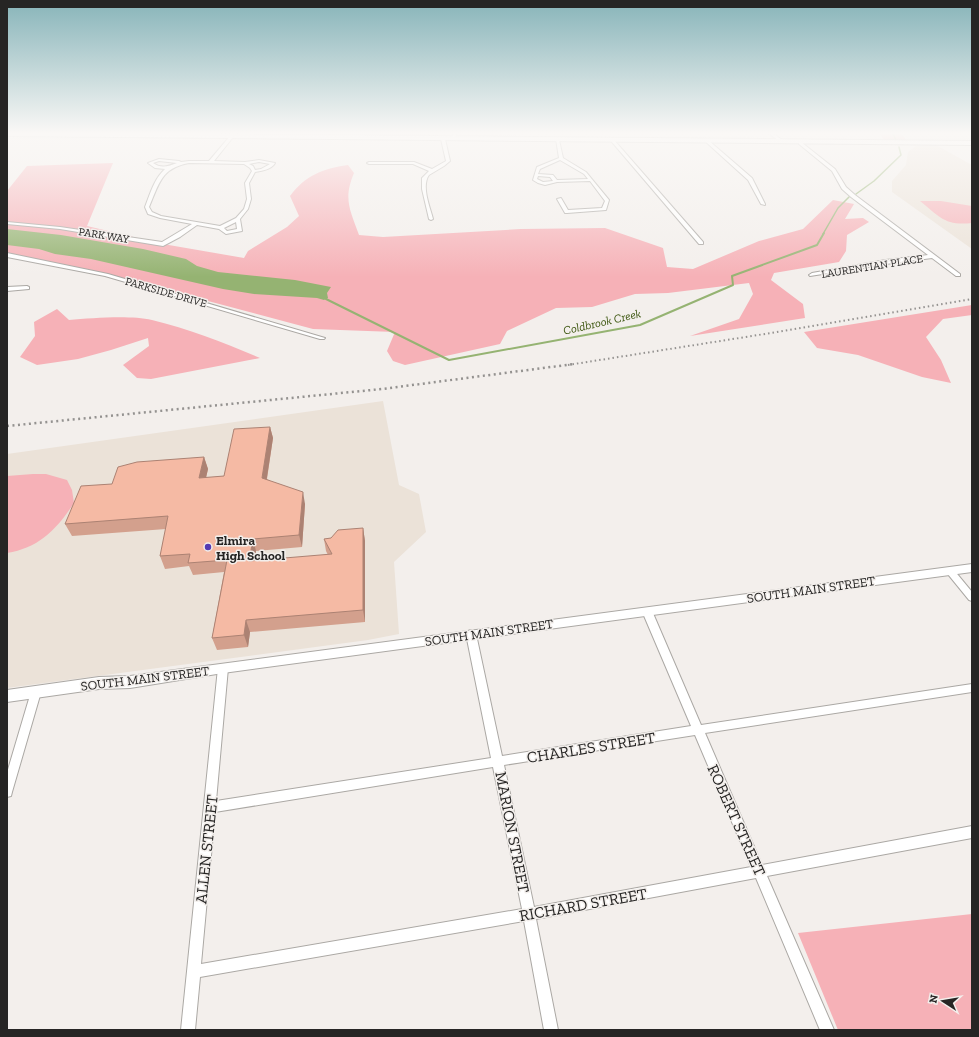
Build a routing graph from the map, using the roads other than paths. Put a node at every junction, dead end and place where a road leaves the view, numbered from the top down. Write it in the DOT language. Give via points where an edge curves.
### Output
graph roads {
  1 [pos="160,180"];
  2 [pos="249,180"];
  3 [pos="423,180"];
  4 [pos="537,180"];
  5 [pos="577,180"];
  6 [pos="591,180"];
  7 [pos="647,180"];
  8 [pos="751,180"];
  9 [pos="840,180"];
  10 [pos="556,181"];
  11 [pos="559,199"];
  12 [pos="763,204"];
  13 [pos="238,219"];
  14 [pos="431,219"];
  15 [pos="7,222"];
  16 [pos="196,224"];
  17 [pos="221,228"];
  18 [pos="701,243"];
  19 [pos="9,255"];
  20 [pos="933,256"];
  21 [pos="7,263"];
  22 [pos="958,274"];
  23 [pos="812,276"];
  24 [pos="27,288"];
  25 [pos="7,289"];
  26 [pos="322,338"];
  27 [pos="972,568"];
  28 [pos="950,570"];
  29 [pos="972,598"];
  30 [pos="647,611"];
  31 [pos="471,634"];
  32 [pos="223,668"];
  33 [pos="972,688"];
  34 [pos="36,692"];
  35 [pos="7,696"];
  36 [pos="697,730"];
  37 [pos="498,763"];
  38 [pos="7,792"];
  39 [pos="210,807"];
  40 [pos="972,832"];
  41 [pos="759,871"];
  42 [pos="529,914"];
  43 [pos="194,972"];
  44 [pos="188,1030"];
  45 [pos="551,1030"];
  46 [pos="827,1030"];
  1 -- 16 [label="street" via="147,208 150,213"];
  2 -- 13 [label="street" via="248,204"];
  3 -- 14 [label="street"];
  4 -- 10 [label="street" via="550,183"];
  5 -- 10 [label="street"];
  6 -- 11 [label="street" via="607,202 604,209 568,212"];
  7 -- 18 [label="street"];
  8 -- 12 [label="street"];
  9 -- 20 [label="street, LAURENTIAN PLACE" via="844,188"];
  13 -- 17 [label="street"];
  13 -- 17 [label="street" via="240,230 226,233"];
  15 -- 16 [label="street, PARK WAY" via="163,244"];
  16 -- 17 [label="street"];
  19 -- 21 [label="street"];
  19 -- 26 [label="street, PARKSIDE DRIVE" via="163,290"];
  20 -- 22 [label="street, LAURENTIAN PLACE"];
  20 -- 23 [label="street, LAURENTIAN PLACE"];
  24 -- 25 [label="street"];
  27 -- 28 [label="street, SOUTH MAIN STREET"];
  28 -- 29 [label="street"];
  28 -- 30 [label="street, SOUTH MAIN STREET"];
  30 -- 31 [label="street, SOUTH MAIN STREET"];
  30 -- 36 [label="street, ROBERT STREET"];
  31 -- 32 [label="street, SOUTH MAIN STREET"];
  31 -- 37 [label="street, MARION STREET"];
  32 -- 34 [label="street, SOUTH MAIN STREET" via="130,682 99,683"];
  32 -- 39 [label="street, ALLEN STREET"];
  33 -- 36 [label="street, CHARLES STREET"];
  34 -- 35 [label="street, SOUTH MAIN STREET"];
  34 -- 38 [label="street"];
  36 -- 37 [label="street, CHARLES STREET"];
  36 -- 41 [label="street, ROBERT STREET"];
  37 -- 39 [label="street, CHARLES STREET"];
  37 -- 42 [label="street, MARION STREET"];
  39 -- 43 [label="street, ALLEN STREET"];
  40 -- 41 [label="street, RICHARD STREET"];
  41 -- 42 [label="street, RICHARD STREET"];
  41 -- 46 [label="street, ROBERT STREET"];
  42 -- 43 [label="street, RICHARD STREET"];
  42 -- 45 [label="street, MARION STREET"];
  43 -- 44 [label="street, ALLEN STREET"];
}
